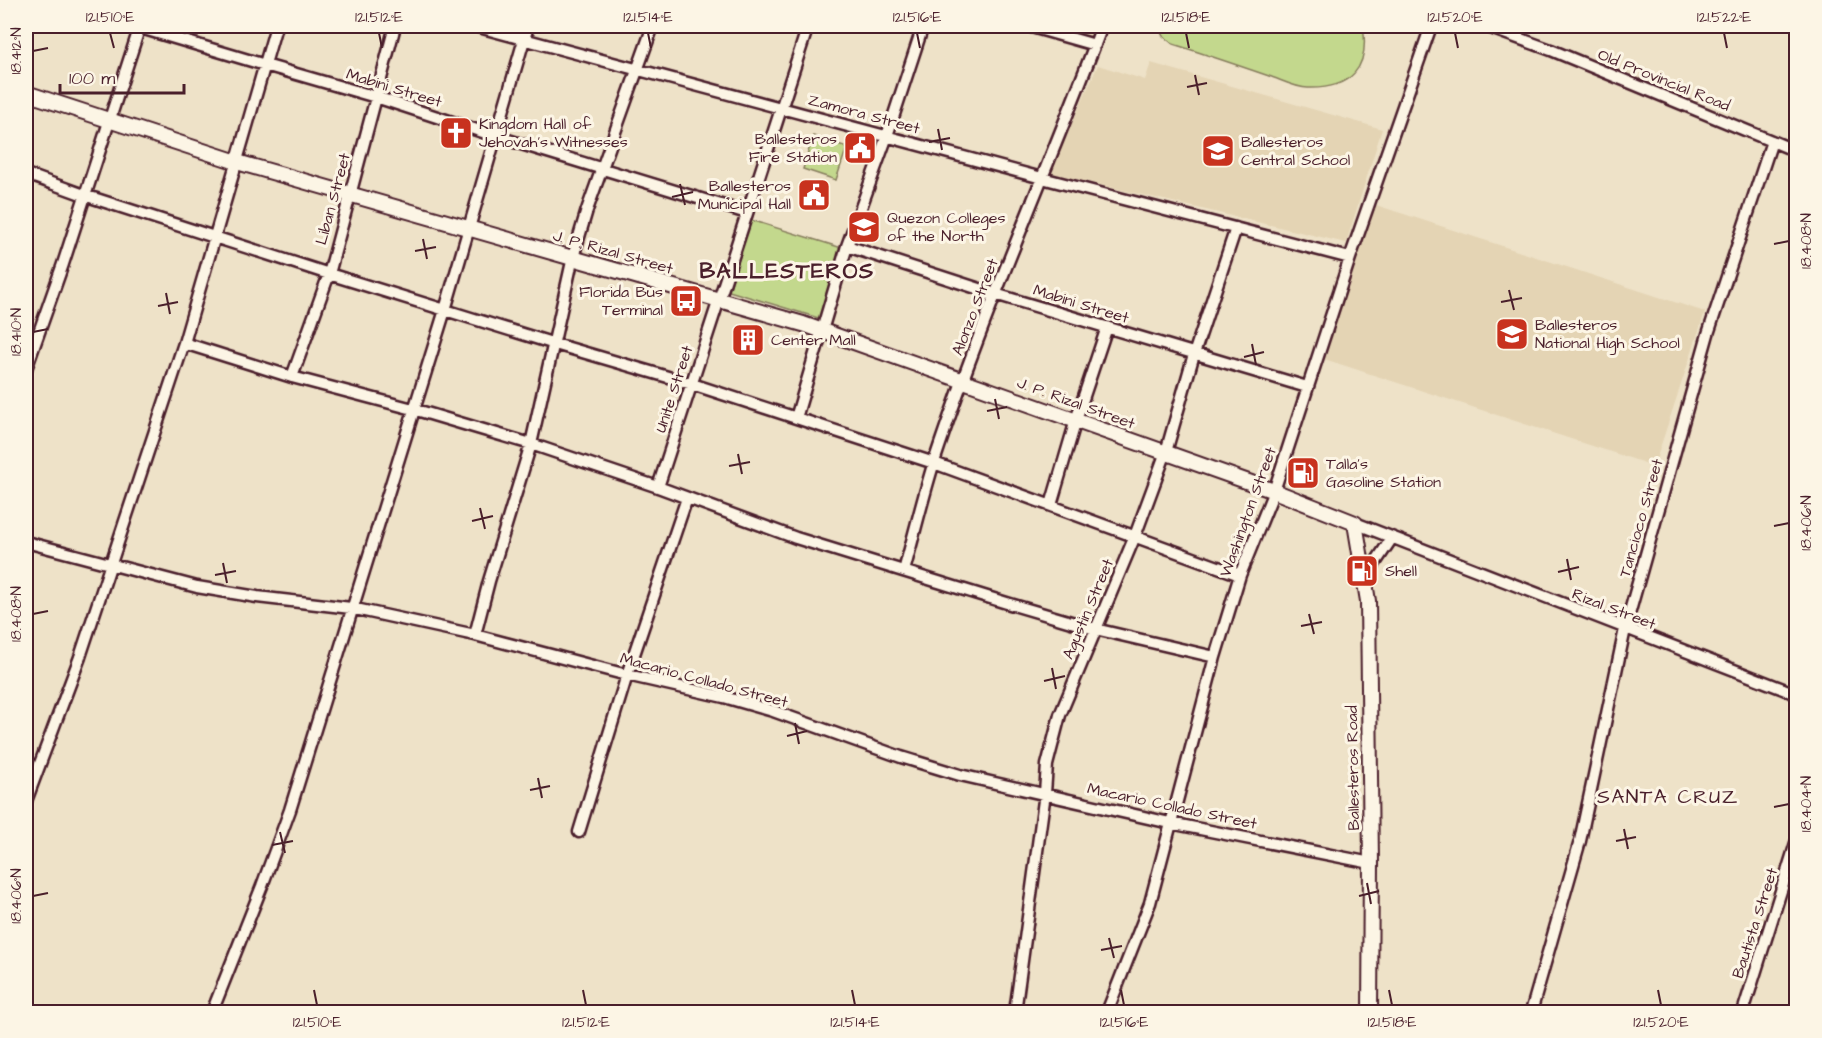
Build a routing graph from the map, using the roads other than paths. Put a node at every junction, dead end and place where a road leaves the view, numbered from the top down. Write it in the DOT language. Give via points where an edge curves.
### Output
graph roads {
  1 [pos="138,26"];
  2 [pos="276,26"];
  3 [pos="395,26"];
  4 [pos="475,26"];
  5 [pos="528,26"];
  6 [pos="653,26"];
  7 [pos="808,26"];
  8 [pos="923,26"];
  9 [pos="1028,26"];
  10 [pos="1102,26"];
  11 [pos="1431,26"];
  12 [pos="1485,26"];
  13 [pos="523,39"];
  14 [pos="1095,45"];
  15 [pos="265,66"];
  16 [pos="638,68"];
  17 [pos="26,93"];
  18 [pos="376,97"];
  19 [pos="782,107"];
  20 [pos="110,120"];
  21 [pos="495,136"];
  22 [pos="887,136"];
  23 [pos="1772,141"];
  24 [pos="1797,152"];
  25 [pos="237,162"];
  26 [pos="603,168"];
  27 [pos="26,174"];
  28 [pos="1042,178"];
  29 [pos="84,195"];
  30 [pos="350,195"];
  31 [pos="747,213"];
  32 [pos="468,228"];
  33 [pos="1236,228"];
  34 [pos="215,237"];
  35 [pos="847,246"];
  36 [pos="573,258"];
  37 [pos="1350,258"];
  38 [pos="329,274"];
  39 [pos="995,294"];
  40 [pos="718,299"];
  41 [pos="445,310"];
  42 [pos="1107,327"];
  43 [pos="823,331"];
  44 [pos="184,343"];
  45 [pos="555,344"];
  46 [pos="1194,354"];
  47 [pos="26,369"];
  48 [pos="292,377"];
  49 [pos="963,380"];
  50 [pos="692,384"];
  51 [pos="1307,387"];
  52 [pos="414,410"];
  53 [pos="796,418"];
  54 [pos="1076,420"];
  55 [pos="531,444"];
  56 [pos="1166,453"];
  57 [pos="934,463"];
  58 [pos="658,487"];
  59 [pos="1274,491"];
  60 [pos="687,498"];
  61 [pos="1051,505"];
  62 [pos="1355,523"];
  63 [pos="1135,536"];
  64 [pos="1392,538"];
  65 [pos="26,542"];
  66 [pos="110,566"];
  67 [pos="904,571"];
  68 [pos="1240,575"];
  69 [pos="1365,578"];
  70 [pos="351,608"];
  71 [pos="1095,629"];
  72 [pos="1625,629"];
  73 [pos="475,635"];
  74 [pos="1215,657"];
  75 [pos="627,675"];
  76 [pos="1797,694"];
  77 [pos="1045,793"];
  78 [pos="26,801"];
  79 [pos="1170,824"];
  80 [pos="579,832"];
  81 [pos="1797,843"];
  82 [pos="1371,863"];
  83 [pos="212,1012"];
  84 [pos="1015,1012"];
  85 [pos="1107,1012"];
  86 [pos="1370,1012"];
  87 [pos="1532,1012"];
  88 [pos="1743,1012"];
  1 -- 15 [label="street, Mabini Street"];
  1 -- 20 [label="street"];
  2 -- 15 [label="street"];
  3 -- 18 [label="street, Liban Street"];
  4 -- 13 [label="street, Zamora Street"];
  5 -- 13 [label="street"];
  6 -- 16 [label="street"];
  7 -- 19 [label="street, Unite Street"];
  8 -- 22 [label="street"];
  9 -- 14 [label="street"];
  10 -- 14 [label="street, Alonzo Street"];
  11 -- 37 [label="street, Washington Street"];
  12 -- 23 [label="street, Old Provincial Road"];
  13 -- 16 [label="street, Zamora Street"];
  13 -- 21 [label="street"];
  14 -- 28 [label="street, Alonzo Street"];
  15 -- 18 [label="street, Mabini Street"];
  15 -- 25 [label="street"];
  16 -- 19 [label="street, Zamora Street"];
  16 -- 26 [label="street"];
  17 -- 20 [label="main road, J. P. Rizal Street"];
  18 -- 21 [label="street, Mabini Street"];
  18 -- 30 [label="street, Liban Street"];
  19 -- 22 [label="street, Zamora Street"];
  19 -- 31 [label="street, Unite Street"];
  20 -- 25 [label="main road, J. P. Rizal Street"];
  20 -- 29 [label="street"];
  21 -- 26 [label="street, Mabini Street"];
  21 -- 32 [label="street"];
  22 -- 28 [label="street, Zamora Street"];
  22 -- 35 [label="street"];
  23 -- 24 [label="street, Old Provincial Road"];
  23 -- 72 [label="street, Tancioco Street" via="1708,334"];
  25 -- 30 [label="main road, J. P. Rizal Street"];
  25 -- 34 [label="street"];
  26 -- 31 [label="street, Mabini Street"];
  26 -- 36 [label="street"];
  27 -- 29 [label="street"];
  28 -- 33 [label="street, Zamora Street"];
  28 -- 39 [label="street, Alonzo Street"];
  29 -- 34 [label="street"];
  29 -- 47 [label="street"];
  30 -- 32 [label="main road, J. P. Rizal Street"];
  30 -- 38 [label="street, Liban Street"];
  31 -- 40 [label="street, Unite Street"];
  32 -- 36 [label="main road, J. P. Rizal Street"];
  32 -- 41 [label="street"];
  33 -- 37 [label="street, Zamora Street"];
  33 -- 46 [label="street, Agustin Street"];
  34 -- 38 [label="street"];
  34 -- 44 [label="street"];
  35 -- 39 [label="street, Mabini Street"];
  35 -- 43 [label="street"];
  36 -- 40 [label="main road, J. P. Rizal Street"];
  36 -- 45 [label="street"];
  37 -- 51 [label="street, Washington Street"];
  38 -- 41 [label="street"];
  38 -- 48 [label="street, Liban Street"];
  39 -- 42 [label="street, Mabini Street"];
  39 -- 49 [label="street, Alonzo Street"];
  40 -- 43 [label="main road, J. P. Rizal Street"];
  40 -- 50 [label="street, Unite Street"];
  41 -- 45 [label="street"];
  41 -- 52 [label="street"];
  42 -- 46 [label="street, Mabini Street"];
  42 -- 54 [label="street"];
  43 -- 49 [label="main road, J. P. Rizal Street"];
  43 -- 53 [label="street"];
  44 -- 48 [label="street"];
  44 -- 66 [label="street"];
  45 -- 50 [label="street"];
  45 -- 55 [label="street"];
  46 -- 51 [label="street, Mabini Street"];
  46 -- 56 [label="street, Agustin Street"];
  48 -- 52 [label="street"];
  49 -- 54 [label="main road, J. P. Rizal Street"];
  49 -- 57 [label="street, Alonzo Street"];
  50 -- 53 [label="street"];
  50 -- 58 [label="street, Unite Street"];
  51 -- 59 [label="street, Washington Street"];
  52 -- 55 [label="street"];
  52 -- 70 [label="street"];
  53 -- 57 [label="street"];
  54 -- 56 [label="main road, J. P. Rizal Street"];
  54 -- 61 [label="street"];
  55 -- 58 [label="street"];
  55 -- 73 [label="street"];
  56 -- 59 [label="main road, J. P. Rizal Street"];
  56 -- 63 [label="street, Agustin Street"];
  57 -- 61 [label="street"];
  57 -- 67 [label="street, Alonzo Street"];
  58 -- 60 [label="street"];
  59 -- 62 [label="main road, J. P. Rizal Street"];
  59 -- 68 [label="street, Washington Street"];
  60 -- 67 [label="street" via="796,538"];
  60 -- 75 [label="street"];
  61 -- 63 [label="street"];
  62 -- 64 [label="street, Rizal Street"];
  62 -- 69 [label="main road, Ballesteros Road"];
  63 -- 68 [label="street"];
  63 -- 71 [label="street, Agustin Street"];
  64 -- 69 [label="street"];
  64 -- 72 [label="street, Rizal Street"];
  65 -- 66 [label="street, Macario Collado Street"];
  66 -- 70 [label="street, Macario Collado Street" via="197,587"];
  66 -- 78 [label="street"];
  67 -- 71 [label="street"];
  68 -- 74 [label="street, Washington Street"];
  69 -- 82 [label="main road, Ballesteros Road"];
  70 -- 73 [label="street, Macario Collado Street"];
  70 -- 83 [label="street" via="290,810"];
  71 -- 74 [label="street"];
  71 -- 77 [label="street, Agustin Street" via="1060,715 1047,765"];
  72 -- 76 [label="street, Rizal Street"];
  72 -- 87 [label="street, Tancioco Street" via="1580,841"];
  73 -- 75 [label="street, Macario Collado Street"];
  74 -- 79 [label="street, Washington Street"];
  75 -- 77 [label="street, Macario Collado Street" via="773,711 934,768"];
  75 -- 80 [label="street"];
  77 -- 79 [label="street, Macario Collado Street"];
  77 -- 84 [label="street, Agustin Street"];
  79 -- 82 [label="street, Macario Collado Street"];
  79 -- 85 [label="street, Washington Street" via="1149,903"];
  81 -- 88 [label="street, Bautista Street"];
  82 -- 86 [label="main road, Ballesteros Road"];
}
